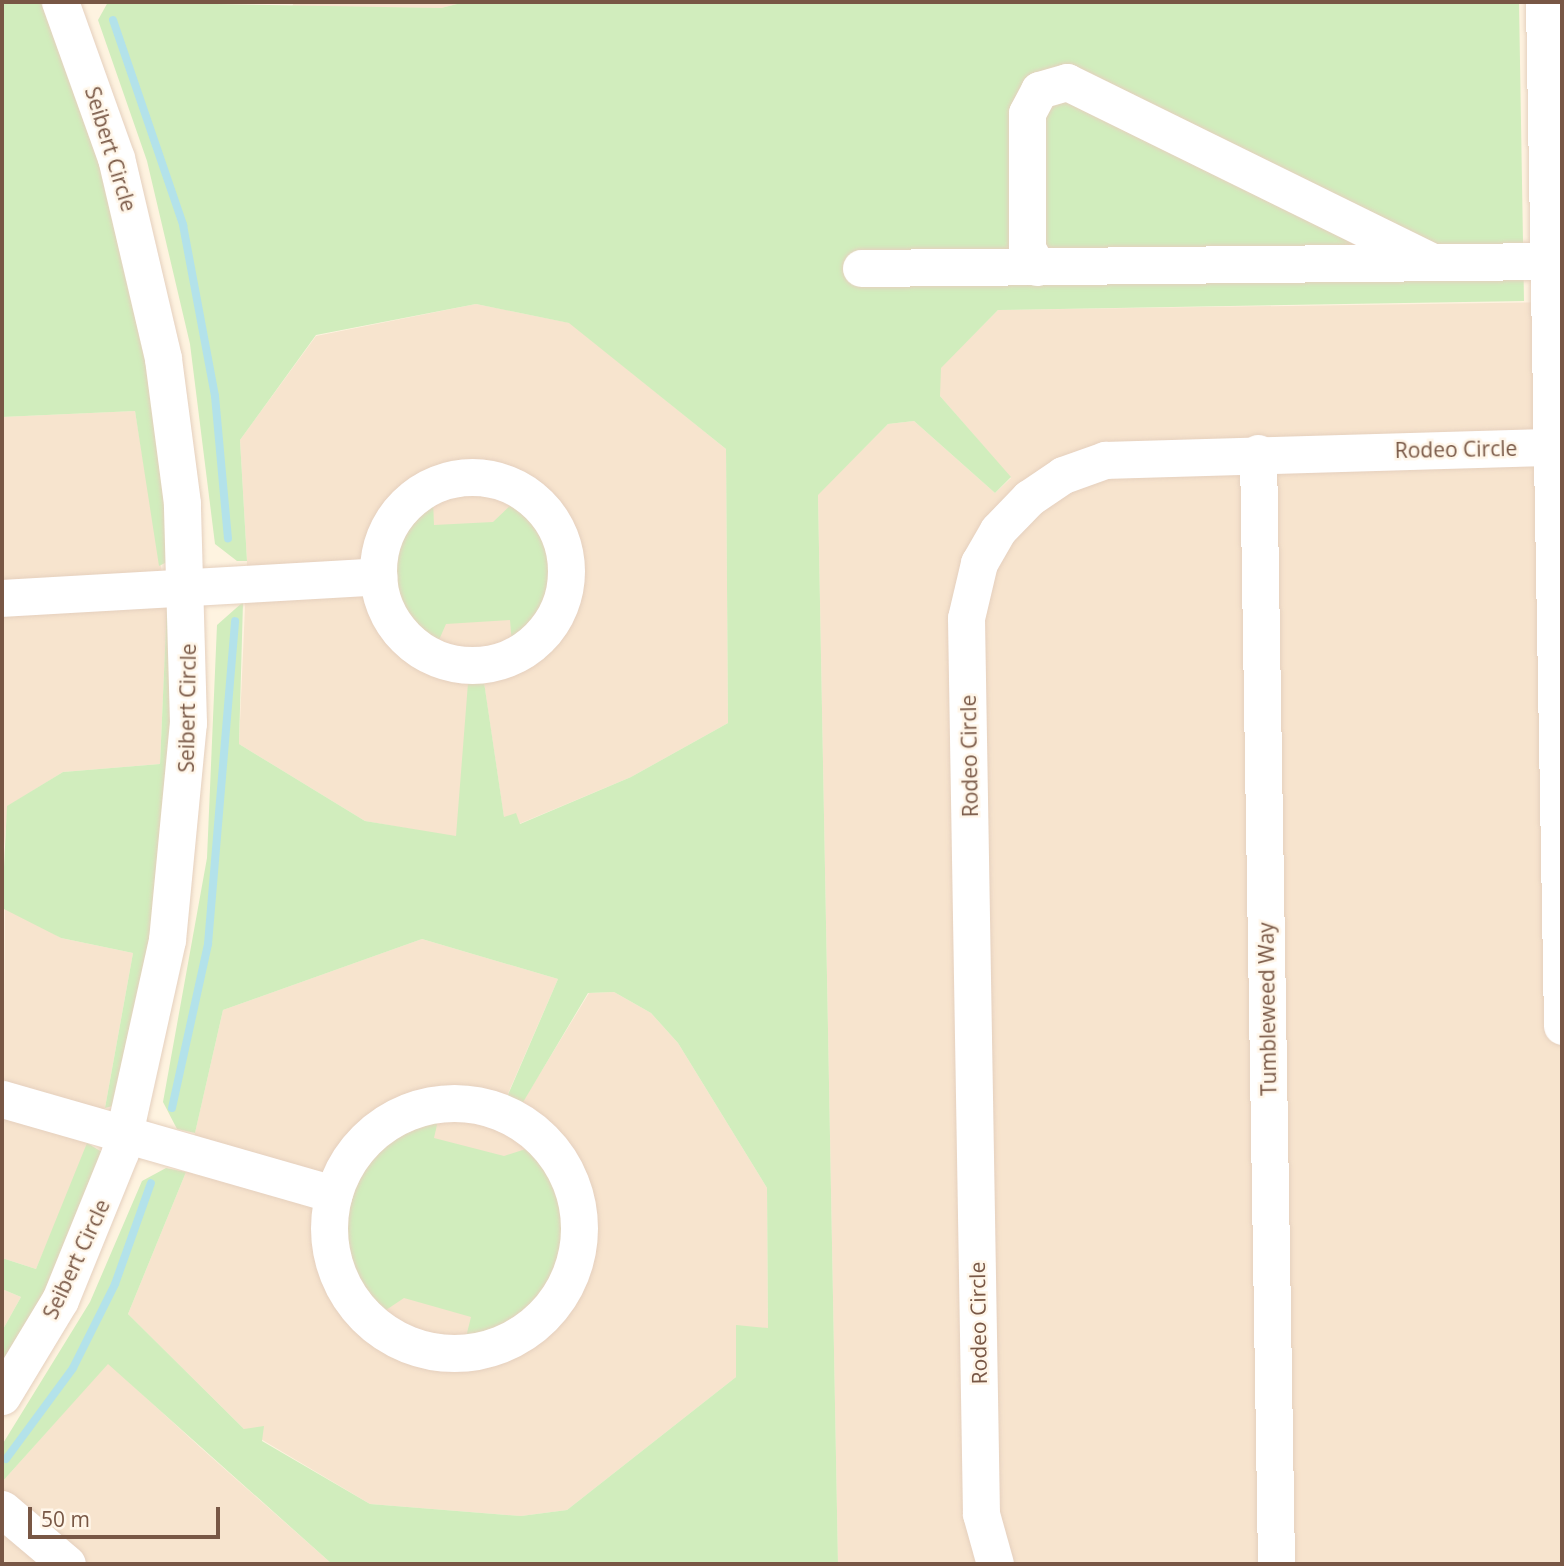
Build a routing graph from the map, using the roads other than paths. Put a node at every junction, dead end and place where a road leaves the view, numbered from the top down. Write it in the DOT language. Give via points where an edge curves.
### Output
graph roads {
  1 [pos="60,2"];
  2 [pos="1544,2"];
  3 [pos="1555,203"];
  4 [pos="1549,261"];
  5 [pos="1436,263"];
  6 [pos="1037,267"];
  7 [pos="861,268"];
  8 [pos="1553,447"];
  9 [pos="1258,453"];
  10 [pos="378,576"];
  11 [pos="187,585"];
  12 [pos="2,598"];
  13 [pos="1562,1026"];
  14 [pos="2,1099"];
  15 [pos="125,1135"];
  16 [pos="334,1194"];
  17 [pos="2,1396"];
  18 [pos="2,1509"];
  19 [pos="67,1564"];
  20 [pos="995,1564"];
  21 [pos="1276,1564"];
  1 -- 11 [label="street, Seibert Circle" via="116,158 154,310 176,441"];
  2 -- 3 [label="street"];
  3 -- 4 [label="street"];
  4 -- 5 [label="street"];
  4 -- 8 [label="street"];
  5 -- 6 [label="street"];
  5 -- 6 [label="street" via="1067,82 1039,90 1027,113 1027,248"];
  6 -- 7 [label="street"];
  8 -- 9 [label="street, Rodeo Circle"];
  8 -- 13 [label="street"];
  9 -- 20 [label="street, Rodeo Circle" via="1121,457 1063,475 998,530 971,587 966,618 981,1514"];
  9 -- 21 [label="street, Tumbleweed Way"];
  10 -- 10 [label="street" via="383,603 405,638 440,660 467,665 508,659 532,645 558,612 567,572 558,530 541,507 506,483 463,477 435,484 401,509 383,540"];
  10 -- 11 [label="street"];
  11 -- 12 [label="street"];
  11 -- 15 [label="street, Seibert Circle" via="189,705 178,864 155,1006"];
  14 -- 15 [label="street"];
  15 -- 16 [label="street"];
  15 -- 17 [label="street, Seibert Circle" via="83,1251"];
  16 -- 16 [label="street" via="330,1244 346,1292 387,1333 428,1350 486,1348 525,1330 556,1299 575,1259 578,1212 563,1168 534,1133 486,1108 432,1105 389,1121 354,1152"];
  18 -- 19 [label="street"];
}
